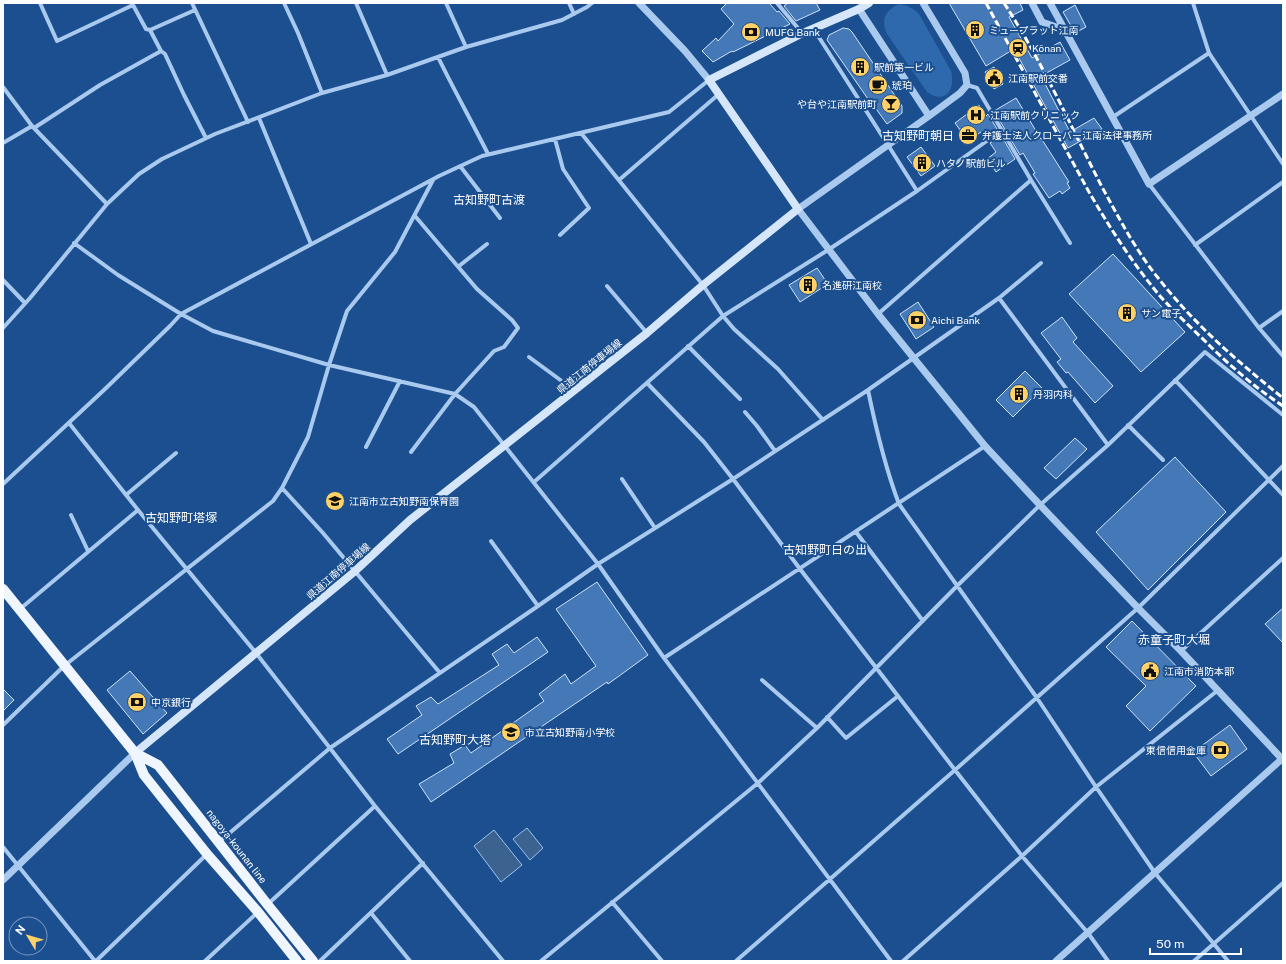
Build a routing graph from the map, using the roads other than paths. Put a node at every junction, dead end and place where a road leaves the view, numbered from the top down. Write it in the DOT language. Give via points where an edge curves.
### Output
graph roads {
  1 [pos="40,3"];
  2 [pos="192,3"];
  3 [pos="284,3"];
  4 [pos="356,3"];
  5 [pos="446,3"];
  6 [pos="569,3"];
  7 [pos="592,3"];
  8 [pos="639,3"];
  9 [pos="777,3"];
  10 [pos="869,3"];
  11 [pos="923,3"];
  12 [pos="1032,3"];
  13 [pos="1050,3"];
  14 [pos="1194,3"];
  15 [pos="859,9"];
  16 [pos="195,10"];
  17 [pos="574,14"];
  18 [pos="813,28"];
  19 [pos="150,30"];
  20 [pos="1065,30"];
  21 [pos="803,33"];
  22 [pos="466,47"];
  23 [pos="161,51"];
  24 [pos="1209,53"];
  25 [pos="438,57"];
  26 [pos="387,75"];
  27 [pos="709,80"];
  28 [pos="967,84"];
  29 [pos="3,87"];
  30 [pos="322,93"];
  31 [pos="719,94"];
  32 [pos="1283,94"];
  33 [pos="929,116"];
  34 [pos="1251,116"];
  35 [pos="1113,117"];
  36 [pos="258,118"];
  37 [pos="248,122"];
  38 [pos="33,127"];
  39 [pos="1002,130"];
  40 [pos="581,133"];
  41 [pos="206,138"];
  42 [pos="555,139"];
  43 [pos="3,143"];
  44 [pos="888,145"];
  45 [pos="488,154"];
  46 [pos="1283,164"];
  47 [pos="460,166"];
  48 [pos="433,179"];
  49 [pos="619,180"];
  50 [pos="1031,180"];
  51 [pos="1283,182"];
  52 [pos="1149,184"];
  53 [pos="917,191"];
  54 [pos="107,204"];
  55 [pos="798,209"];
  56 [pos="415,216"];
  57 [pos="500,218"];
  58 [pos="560,235"];
  59 [pos="74,243"];
  60 [pos="1070,243"];
  61 [pos="312,244"];
  62 [pos="487,244"];
  63 [pos="1195,245"];
  64 [pos="828,250"];
  65 [pos="1041,263"];
  66 [pos="459,266"];
  67 [pos="3,280"];
  68 [pos="703,285"];
  69 [pos="607,286"];
  70 [pos="999,298"];
  71 [pos="25,304"];
  72 [pos="1283,311"];
  73 [pos="181,314"];
  74 [pos="878,314"];
  75 [pos="723,316"];
  76 [pos="3,328"];
  77 [pos="1259,328"];
  78 [pos="647,333"];
  79 [pos="688,346"];
  80 [pos="1283,356"];
  81 [pos="529,357"];
  82 [pos="914,358"];
  83 [pos="328,366"];
  84 [pos="1175,380"];
  85 [pos="400,382"];
  86 [pos="647,382"];
  87 [pos="575,390"];
  88 [pos="868,390"];
  89 [pos="455,394"];
  90 [pos="740,399"];
  91 [pos="745,412"];
  92 [pos="1283,415"];
  93 [pos="823,420"];
  94 [pos="69,423"];
  95 [pos="1128,425"];
  96 [pos="1108,445"];
  97 [pos="505,446"];
  98 [pos="985,446"];
  99 [pos="366,447"];
  100 [pos="775,450"];
  101 [pos="410,452"];
  102 [pos="176,453"];
  103 [pos="1163,460"];
  104 [pos="1283,466"];
  105 [pos="733,478"];
  106 [pos="622,479"];
  107 [pos="1269,480"];
  108 [pos="534,482"];
  109 [pos="3,484"];
  110 [pos="282,488"];
  111 [pos="126,495"];
  112 [pos="1283,495"];
  113 [pos="899,504"];
  114 [pos="1040,506"];
  115 [pos="138,510"];
  116 [pos="71,516"];
  117 [pos="655,528"];
  118 [pos="856,532"];
  119 [pos="491,541"];
  120 [pos="88,551"];
  121 [pos="1283,558"];
  122 [pos="598,564"];
  123 [pos="186,569"];
  124 [pos="800,569"];
  125 [pos="354,572"];
  126 [pos="957,586"];
  127 [pos="5,594"];
  128 [pos="538,606"];
  129 [pos="1138,608"];
  130 [pos="20,609"];
  131 [pos="922,621"];
  132 [pos="1181,651"];
  133 [pos="256,653"];
  134 [pos="664,658"];
  135 [pos="64,666"];
  136 [pos="877,668"];
  137 [pos="440,673"];
  138 [pos="762,680"];
  139 [pos="1217,691"];
  140 [pos="898,696"];
  141 [pos="1037,698"];
  142 [pos="827,717"];
  143 [pos="3,725"];
  144 [pos="817,728"];
  145 [pos="330,748"];
  146 [pos="135,753"];
  147 [pos="1283,759"];
  148 [pos="955,770"];
  149 [pos="758,783"];
  150 [pos="1096,787"];
  151 [pos="376,806"];
  152 [pos="219,842"];
  153 [pos="3,847"];
  154 [pos="207,854"];
  155 [pos="1022,856"];
  156 [pos="423,863"];
  157 [pos="18,865"];
  158 [pos="1156,873"];
  159 [pos="830,878"];
  160 [pos="3,880"];
  161 [pos="1283,883"];
  162 [pos="612,902"];
  163 [pos="267,904"];
  164 [pos="258,912"];
  165 [pos="371,913"];
  166 [pos="1088,933"];
  167 [pos="1214,944"];
  168 [pos="96,961"];
  169 [pos="205,961"];
  170 [pos="297,961"];
  171 [pos="313,961"];
  172 [pos="320,961"];
  173 [pos="410,961"];
  174 [pos="503,961"];
  175 [pos="541,961"];
  176 [pos="662,961"];
  177 [pos="736,961"];
  178 [pos="890,961"];
  179 [pos="903,961"];
  180 [pos="1056,961"];
  181 [pos="1108,961"];
  182 [pos="1194,961"];
  183 [pos="1228,961"];
  1 -- 19 [label="street" via="57,41 133,5 146,29"];
  2 -- 16 [label="street"];
  3 -- 30 [label="street"];
  4 -- 26 [label="street"];
  5 -- 22 [label="street"];
  6 -- 17 [label="street"];
  7 -- 17 [label="street"];
  8 -- 27 [label="street"];
  9 -- 21 [label="street"];
  10 -- 15 [label="main road"];
  11 -- 28 [label="street" via="964,73"];
  12 -- 20 [label="street" via="1042,22"];
  13 -- 20 [label="street"];
  14 -- 24 [label="street"];
  15 -- 18 [label="main road"];
  15 -- 33 [label="street"];
  16 -- 19 [label="street"];
  16 -- 37 [label="street"];
  17 -- 22 [label="street" via="562,20"];
  18 -- 21 [label="main road"];
  18 -- 44 [label="street"];
  19 -- 23 [label="street"];
  20 -- 35 [label="street"];
  21 -- 27 [label="main road"];
  22 -- 25 [label="street"];
  23 -- 38 [label="street"];
  23 -- 41 [label="street" via="165,54"];
  24 -- 34 [label="street"];
  24 -- 35 [label="street"];
  25 -- 26 [label="street"];
  25 -- 45 [label="street"];
  26 -- 30 [label="street"];
  27 -- 31 [label="main road"];
  27 -- 40 [label="street" via="669,112"];
  28 -- 33 [label="street" via="960,93"];
  28 -- 39 [label="street" via="977,88"];
  29 -- 38 [label="street"];
  30 -- 36 [label="street"];
  31 -- 49 [label="street"];
  31 -- 55 [label="main road"];
  32 -- 34 [label="street"];
  33 -- 44 [label="street"];
  34 -- 46 [label="street"];
  34 -- 52 [label="street"];
  35 -- 52 [label="street"];
  36 -- 37 [label="street"];
  36 -- 61 [label="street"];
  37 -- 41 [label="street"];
  38 -- 43 [label="street"];
  38 -- 54 [label="street"];
  39 -- 50 [label="street"];
  39 -- 53 [label="street"];
  40 -- 42 [label="street"];
  40 -- 49 [label="street"];
  41 -- 54 [label="street" via="162,159 139,174"];
  42 -- 45 [label="street"];
  42 -- 58 [label="street" via="563,169 589,208"];
  44 -- 53 [label="street"];
  44 -- 55 [label="street"];
  45 -- 47 [label="street"];
  47 -- 48 [label="street"];
  47 -- 57 [label="street"];
  48 -- 56 [label="street"];
  48 -- 61 [label="street"];
  49 -- 68 [label="street"];
  50 -- 60 [label="street"];
  50 -- 74 [label="street"];
  51 -- 63 [label="street"];
  52 -- 63 [label="street"];
  53 -- 64 [label="street"];
  54 -- 59 [label="street"];
  55 -- 64 [label="street"];
  55 -- 68 [label="main road, 県道江南停車場線"];
  56 -- 66 [label="street"];
  56 -- 83 [label="street" via="395,252 347,311"];
  59 -- 71 [label="street"];
  59 -- 73 [label="street" via="118,275"];
  61 -- 73 [label="street"];
  62 -- 66 [label="street"];
  63 -- 77 [label="street"];
  64 -- 74 [label="street"];
  64 -- 75 [label="street"];
  65 -- 70 [label="street"];
  66 -- 89 [label="street" via="477,289 518,328 504,347 494,351"];
  67 -- 71 [label="street"];
  68 -- 75 [label="street"];
  68 -- 78 [label="main road, 県道江南停車場線"];
  69 -- 78 [label="street"];
  70 -- 82 [label="street"];
  70 -- 96 [label="street"];
  71 -- 76 [label="street"];
  72 -- 77 [label="street"];
  73 -- 83 [label="street" via="213,331"];
  73 -- 94 [label="street"];
  74 -- 82 [label="street"];
  75 -- 79 [label="street"];
  75 -- 93 [label="street" via="778,369"];
  77 -- 80 [label="street"];
  78 -- 87 [label="main road, 県道江南停車場線"];
  79 -- 86 [label="street"];
  79 -- 90 [label="street"];
  81 -- 87 [label="street"];
  82 -- 88 [label="street"];
  82 -- 98 [label="street"];
  83 -- 85 [label="street"];
  83 -- 110 [label="street" via="308,437"];
  84 -- 92 [label="street" via="1205,352"];
  84 -- 95 [label="street"];
  84 -- 107 [label="street"];
  85 -- 89 [label="street"];
  85 -- 99 [label="street"];
  86 -- 105 [label="street" via="704,442"];
  86 -- 108 [label="street"];
  87 -- 97 [label="main road, 県道江南停車場線"];
  88 -- 93 [label="street"];
  88 -- 113 [label="street" via="877,435"];
  89 -- 97 [label="street" via="474,407"];
  89 -- 101 [label="street"];
  91 -- 100 [label="street"];
  93 -- 100 [label="street"];
  94 -- 109 [label="street"];
  94 -- 111 [label="street"];
  95 -- 96 [label="street"];
  95 -- 103 [label="street"];
  96 -- 114 [label="street"];
  97 -- 108 [label="street"];
  97 -- 125 [label="main road, 県道江南停車場線" via="410,520"];
  98 -- 113 [label="street"];
  98 -- 114 [label="street"];
  100 -- 105 [label="street"];
  102 -- 111 [label="street"];
  104 -- 107 [label="street"];
  105 -- 117 [label="street"];
  105 -- 124 [label="street"];
  106 -- 117 [label="street"];
  107 -- 112 [label="street"];
  107 -- 129 [label="street"];
  108 -- 122 [label="street"];
  110 -- 123 [label="street" via="273,501"];
  110 -- 125 [label="street"];
  111 -- 115 [label="street"];
  113 -- 118 [label="street"];
  113 -- 126 [label="street"];
  114 -- 126 [label="street"];
  114 -- 129 [label="street"];
  115 -- 120 [label="street"];
  115 -- 123 [label="street"];
  116 -- 120 [label="street"];
  117 -- 122 [label="street"];
  118 -- 124 [label="street"];
  118 -- 131 [label="street"];
  119 -- 128 [label="street"];
  120 -- 130 [label="street"];
  121 -- 132 [label="street"];
  122 -- 128 [label="street"];
  122 -- 134 [label="street"];
  123 -- 133 [label="street"];
  123 -- 135 [label="street"];
  124 -- 134 [label="street"];
  124 -- 136 [label="street"];
  125 -- 133 [label="main road, 県道江南停車場線"];
  125 -- 137 [label="street"];
  126 -- 131 [label="street"];
  126 -- 141 [label="street"];
  127 -- 130 [label="main road, nagoya-kounan line"];
  128 -- 137 [label="street"];
  129 -- 132 [label="street"];
  129 -- 141 [label="street"];
  130 -- 135 [label="main road, nagoya-kounan line"];
  131 -- 136 [label="street"];
  132 -- 139 [label="street"];
  133 -- 145 [label="street"];
  133 -- 146 [label="main road, 県道江南停車場線"];
  134 -- 149 [label="street"];
  135 -- 143 [label="street"];
  135 -- 146 [label="main road, nagoya-kounan line"];
  136 -- 140 [label="street"];
  136 -- 142 [label="street"];
  137 -- 145 [label="street"];
  138 -- 144 [label="street"];
  139 -- 147 [label="street"];
  139 -- 150 [label="street"];
  140 -- 142 [label="street" via="846,738"];
  140 -- 148 [label="street"];
  141 -- 148 [label="street"];
  141 -- 150 [label="street"];
  142 -- 144 [label="street"];
  144 -- 149 [label="street"];
  145 -- 151 [label="street"];
  145 -- 152 [label="street"];
  146 -- 152 [label="main road, nagoya-kounan line" via="158,765"];
  146 -- 154 [label="main road, nagoya-kounan line" via="144,775"];
  146 -- 157 [label="street"];
  147 -- 158 [label="street"];
  148 -- 155 [label="street"];
  148 -- 159 [label="street"];
  149 -- 159 [label="street"];
  149 -- 162 [label="street"];
  150 -- 155 [label="street"];
  150 -- 158 [label="street"];
  151 -- 156 [label="street"];
  151 -- 163 [label="street"];
  152 -- 163 [label="main road, nagoya-kounan line"];
  153 -- 157 [label="street"];
  154 -- 164 [label="main road, nagoya-kounan line"];
  154 -- 168 [label="street"];
  155 -- 166 [label="street"];
  155 -- 179 [label="street"];
  156 -- 165 [label="street"];
  156 -- 174 [label="street"];
  157 -- 160 [label="street"];
  157 -- 168 [label="street"];
  158 -- 166 [label="street"];
  158 -- 167 [label="street"];
  159 -- 177 [label="street"];
  159 -- 178 [label="street"];
  161 -- 167 [label="street"];
  162 -- 175 [label="street"];
  162 -- 176 [label="street"];
  163 -- 171 [label="main road, nagoya-kounan line"];
  164 -- 169 [label="street"];
  164 -- 170 [label="main road, nagoya-kounan line"];
  165 -- 172 [label="street"];
  165 -- 173 [label="street"];
  166 -- 180 [label="street"];
  166 -- 181 [label="street"];
  167 -- 182 [label="street"];
  167 -- 183 [label="street"];
}
